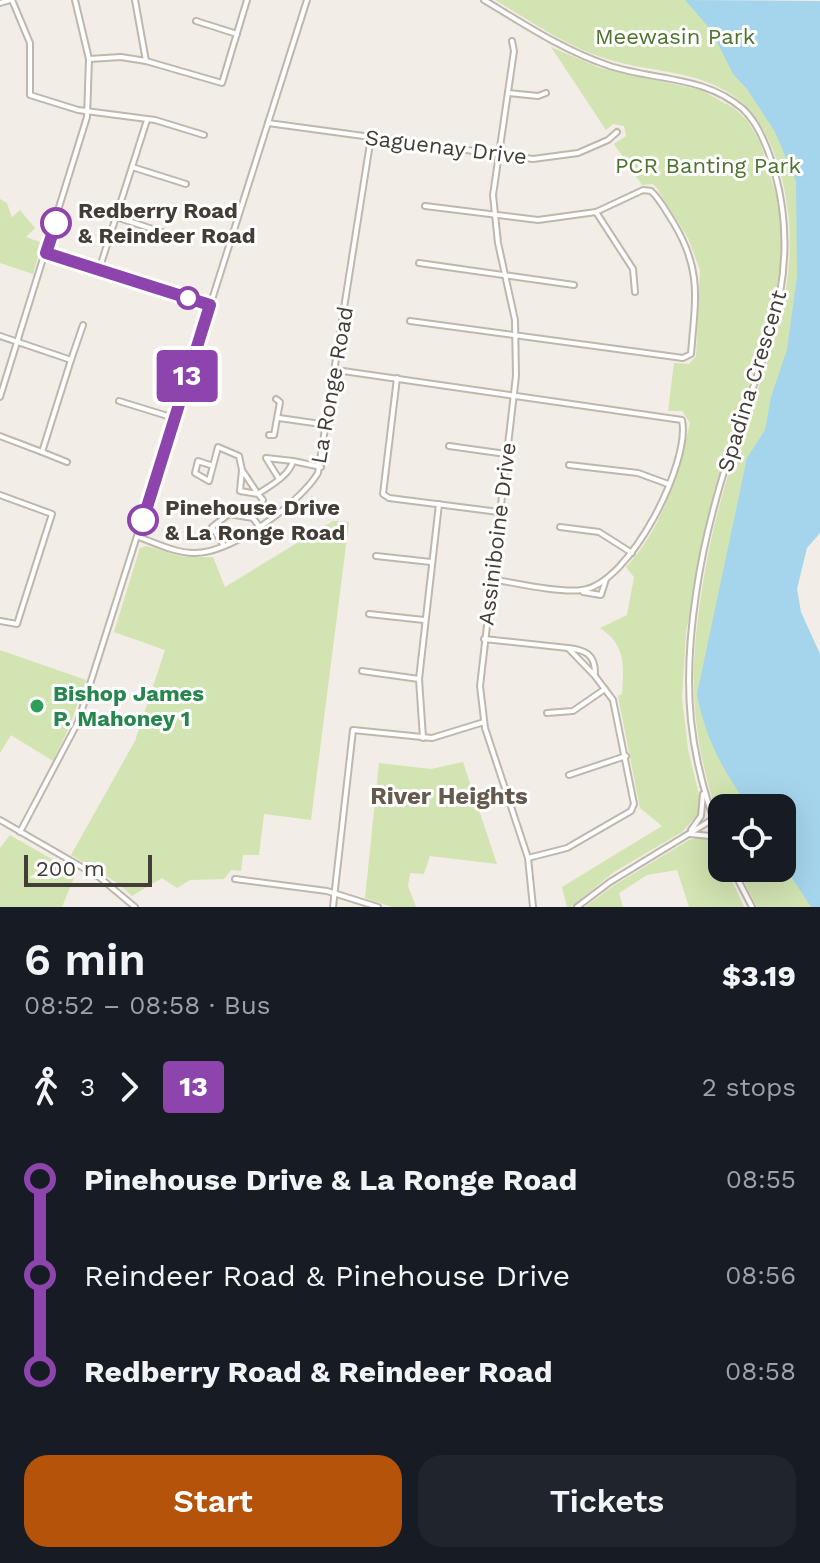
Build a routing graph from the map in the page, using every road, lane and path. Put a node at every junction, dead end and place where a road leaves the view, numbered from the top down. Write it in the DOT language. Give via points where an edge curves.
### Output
graph roads {
  1 [pos="11,0"];
  2 [pos="75,0"];
  3 [pos="135,0"];
  4 [pos="247,0"];
  5 [pos="307,0"];
  6 [pos="484,0"];
  7 [pos="0,3"];
  8 [pos="196,21"];
  9 [pos="237,34"];
  10 [pos="512,41"];
  11 [pos="89,59"];
  12 [pos="146,61"];
  13 [pos="508,93"];
  14 [pos="546,93"];
  15 [pos="88,111"];
  16 [pos="147,120"];
  17 [pos="268,123"];
  18 [pos="617,132"];
  19 [pos="204,135"];
  20 [pos="371,137"];
  21 [pos="498,155"];
  22 [pos="132,167"];
  23 [pos="186,184"];
  24 [pos="425,206"];
  25 [pos="596,212"];
  26 [pos="494,215"];
  27 [pos="116,217"];
  28 [pos="171,235"];
  29 [pos="46,253"];
  30 [pos="419,263"];
  31 [pos="99,270"];
  32 [pos="505,276"];
  33 [pos="574,285"];
  34 [pos="635,292"];
  35 [pos="210,305"];
  36 [pos="410,321"];
  37 [pos="83,325"];
  38 [pos="0,336"];
  39 [pos="517,336"];
  40 [pos="17,342"];
  41 [pos="71,360"];
  42 [pos="336,370"];
  43 [pos="397,378"];
  44 [pos="514,394"];
  45 [pos="0,397"];
  46 [pos="276,399"];
  47 [pos="119,401"];
  48 [pos="174,418"];
  49 [pos="279,418"];
  50 [pos="328,425"];
  51 [pos="269,435"];
  52 [pos="0,436"];
  53 [pos="449,446"];
  54 [pos="42,452"];
  55 [pos="506,454"];
  56 [pos="293,461"];
  57 [pos="67,462"];
  58 [pos="569,465"];
  59 [pos="213,466"];
  60 [pos="321,467"];
  61 [pos="242,470"];
  62 [pos="279,479"];
  63 [pos="668,484"];
  64 [pos="258,494"];
  65 [pos="0,497"];
  66 [pos="439,504"];
  67 [pos="499,512"];
  68 [pos="253,518"];
  69 [pos="258,525"];
  70 [pos="560,527"];
  71 [pos="138,537"];
  72 [pos="224,546"];
  73 [pos="632,553"];
  74 [pos="376,556"];
  75 [pos="431,562"];
  76 [pos="606,578"];
  77 [pos="491,579"];
  78 [pos="581,591"];
  79 [pos="369,614"];
  80 [pos="424,620"];
  81 [pos="0,621"];
  82 [pos="484,639"];
  83 [pos="568,648"];
  84 [pos="362,671"];
  85 [pos="595,676"];
  86 [pos="419,679"];
  87 [pos="605,689"];
  88 [pos="547,713"];
  89 [pos="484,722"];
  90 [pos="423,738"];
  91 [pos="626,756"];
  92 [pos="569,775"];
  93 [pos="702,788"];
  94 [pos="708,805"];
  95 [pos="0,820"];
  96 [pos="708,822"];
  97 [pos="20,832"];
  98 [pos="688,834"];
  99 [pos="708,835"];
  100 [pos="528,858"];
  101 [pos="235,879"];
  102 [pos="739,882"];
  103 [pos="335,894"];
  104 [pos="135,907"];
  105 [pos="333,907"];
  106 [pos="378,907"];
  107 [pos="533,907"];
  108 [pos="577,907"];
  109 [pos="752,907"];
  1 -- 7 [label="street"];
  1 -- 15 [label="street" via="30,43 30,95"];
  2 -- 11 [label="street"];
  3 -- 12 [label="street"];
  4 -- 9 [label="street"];
  5 -- 17 [label="street"];
  6 -- 93 [label="street, Spadina Crescent" via="585,57 705,87 733,101 760,132 781,195 786,266 781,303 725,468 696,597 688,705"];
  8 -- 9 [label="street"];
  9 -- 12 [label="street" via="222,83"];
  10 -- 13 [label="street, Assiniboine Drive"];
  11 -- 12 [label="street"];
  11 -- 15 [label="street"];
  13 -- 14 [label="street"];
  13 -- 21 [label="street, Assiniboine Drive"];
  15 -- 16 [label="street"];
  15 -- 29 [label="street"];
  16 -- 19 [label="street"];
  16 -- 22 [label="street"];
  17 -- 20 [label="street, Saguenay Drive"];
  17 -- 35 [label="street"];
  18 -- 21 [label="street, Saguenay Drive" via="567,156"];
  20 -- 21 [label="street, Saguenay Drive"];
  20 -- 42 [label="street, La Ronge Road"];
  21 -- 26 [label="street, Assiniboine Drive"];
  22 -- 23 [label="street"];
  22 -- 27 [label="street"];
  24 -- 26 [label="street"];
  25 -- 26 [label="street" via="538,220"];
  25 -- 34 [label="street" via="633,269"];
  25 -- 39 [label="street" via="643,190 656,195 694,266 691,354 683,358"];
  26 -- 32 [label="street, Assiniboine Drive"];
  27 -- 28 [label="street"];
  27 -- 31 [label="street"];
  29 -- 31 [label="street"];
  29 -- 40 [label="street"];
  30 -- 32 [label="street"];
  31 -- 35 [label="street"];
  32 -- 33 [label="street"];
  32 -- 39 [label="street, Assiniboine Drive"];
  35 -- 48 [label="street"];
  36 -- 39 [label="street"];
  37 -- 41 [label="street"];
  38 -- 40 [label="street"];
  39 -- 44 [label="street, Assiniboine Drive"];
  40 -- 41 [label="street"];
  40 -- 45 [label="street"];
  41 -- 54 [label="street"];
  42 -- 43 [label="street"];
  42 -- 50 [label="street, La Ronge Road"];
  43 -- 44 [label="street"];
  43 -- 66 [label="street" via="383,494"];
  44 -- 55 [label="street, Assiniboine Drive"];
  44 -- 63 [label="street" via="680,418 680,450"];
  46 -- 49 [label="street"];
  47 -- 48 [label="street"];
  48 -- 71 [label="street"];
  49 -- 50 [label="street"];
  49 -- 51 [label="street" via="274,435"];
  50 -- 60 [label="street, La Ronge Road"];
  52 -- 54 [label="street"];
  53 -- 55 [label="street"];
  54 -- 57 [label="street"];
  55 -- 67 [label="street, Assiniboine Drive"];
  56 -- 60 [label="street"];
  56 -- 62 [label="street"];
  56 -- 62 [label="street" via="266,458"];
  58 -- 63 [label="street" via="638,473"];
  59 -- 59 [label="street" via="209,481 195,473 198,461"];
  59 -- 61 [label="street" via="218,447 239,456"];
  60 -- 69 [label="street, La Ronge Road" via="305,493"];
  61 -- 64 [label="street"];
  61 -- 64 [label="street" via="238,488"];
  62 -- 64 [label="street"];
  63 -- 73 [label="street" via="650,531"];
  64 -- 68 [label="street" via="263,500"];
  65 -- 81 [label="street" via="52,514 17,624"];
  66 -- 67 [label="street"];
  66 -- 75 [label="street"];
  67 -- 77 [label="street, Assiniboine Drive"];
  68 -- 69 [label="street"];
  68 -- 72 [label="street" via="229,514 212,527"];
  69 -- 72 [label="street, La Ronge Road"];
  70 -- 73 [label="street" via="599,532"];
  71 -- 72 [label="street, La Ronge Road" via="193,553"];
  71 -- 97 [label="street" via="78,722"];
  73 -- 76 [label="street"];
  74 -- 75 [label="street"];
  75 -- 80 [label="street"];
  76 -- 78 [label="street"];
  76 -- 78 [label="street" via="601,595"];
  77 -- 78 [label="street"];
  77 -- 82 [label="street, Assiniboine Drive"];
  79 -- 80 [label="street"];
  80 -- 86 [label="street"];
  82 -- 83 [label="street"];
  82 -- 89 [label="street, Assiniboine Drive"];
  83 -- 85 [label="street"];
  83 -- 85 [label="street" via="592,658"];
  84 -- 86 [label="street"];
  85 -- 87 [label="street"];
  86 -- 90 [label="street"];
  87 -- 88 [label="street" via="573,711"];
  87 -- 91 [label="street" via="613,700"];
  89 -- 90 [label="street" via="451,735"];
  89 -- 100 [label="street, Assiniboine Drive"];
  90 -- 103 [label="street" via="353,730"];
  91 -- 92 [label="street"];
  91 -- 100 [label="street" via="631,811 567,848"];
  93 -- 94 [label="street, Spadina Crescent"];
  93 -- 98 [label="street" via="701,816"];
  95 -- 97 [label="street"];
  96 -- 98 [label="street"];
  97 -- 104 [label="street" via="99,877"];
  98 -- 99 [label="street"];
  98 -- 108 [label="street"];
  100 -- 107 [label="street, Assiniboine Drive"];
  101 -- 103 [label="street"];
  102 -- 109 [label="street"];
  103 -- 105 [label="street"];
  103 -- 106 [label="street"];
}
